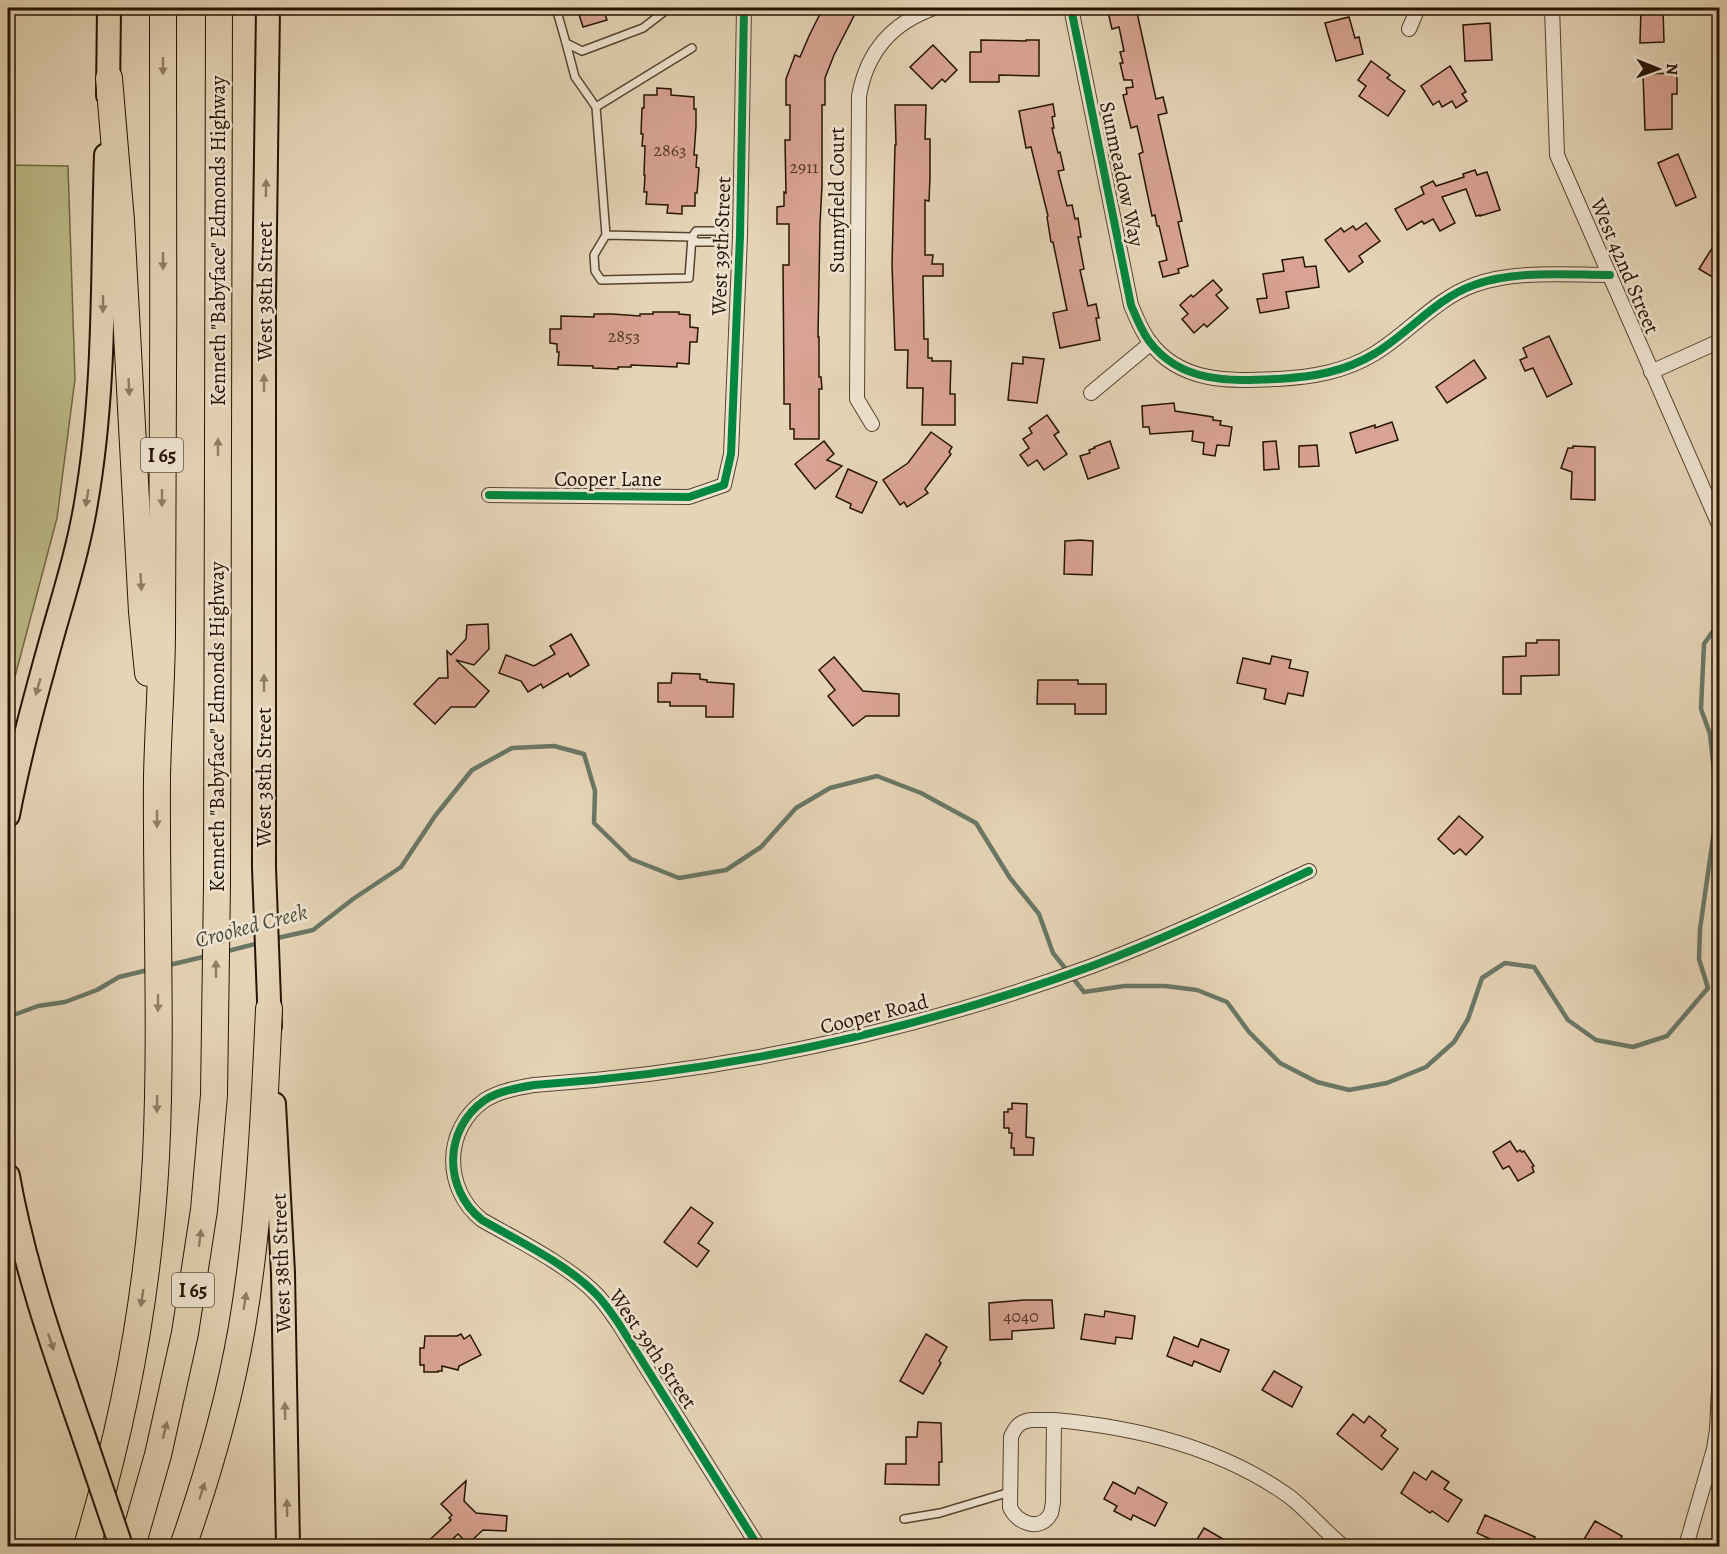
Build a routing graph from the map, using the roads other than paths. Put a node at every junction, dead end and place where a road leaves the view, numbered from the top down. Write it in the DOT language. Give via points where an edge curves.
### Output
graph roads {
  1 [pos="109,8"];
  2 [pos="163,8"];
  3 [pos="219,8"];
  4 [pos="268,8"];
  5 [pos="556,8"];
  6 [pos="669,8"];
  7 [pos="744,8"];
  8 [pos="934,8"];
  9 [pos="1071,8"];
  10 [pos="1418,8"];
  11 [pos="1552,8"];
  12 [pos="1409,29"];
  13 [pos="566,43"];
  14 [pos="692,48"];
  15 [pos="109,78"];
  16 [pos="596,107"];
  17 [pos="606,235"];
  18 [pos="722,236"];
  19 [pos="740,236"];
  20 [pos="692,237"];
  21 [pos="1610,275"];
  22 [pos="1719,341"];
  23 [pos="1151,343"];
  24 [pos="1651,372"];
  25 [pos="1090,393"];
  26 [pos="872,424"];
  27 [pos="724,485"];
  28 [pos="489,495"];
  29 [pos="1719,527"];
  30 [pos="157,772"];
  31 [pos="8,815"];
  32 [pos="1309,871"];
  33 [pos="269,1009"];
  34 [pos="454,1149"];
  35 [pos="8,1176"];
  36 [pos="1719,1370"];
  37 [pos="1054,1420"];
  38 [pos="1010,1492"];
  39 [pos="904,1519"];
  40 [pos="87,1546"];
  41 [pos="121,1546"];
  42 [pos="132,1546"];
  43 [pos="183,1546"];
  44 [pos="288,1546"];
  45 [pos="758,1546"];
  46 [pos="1343,1546"];
  47 [pos="1686,1546"];
  1 -- 15 [label="main road"];
  2 -- 30 [label="highway, I 65, one-way" via="162,633"];
  42 -- 3 [label="highway, Kenneth \"Babyface\" Edmonds Highway / I 65, one-way" via="169,1411 192,1296 211,1136 216,1027"];
  33 -- 4 [label="main road, West 38th Street, one-way" via="264,868"];
  5 -- 13 [label="lane"];
  6 -- 13 [label="lane" via="643,28 582,51"];
  7 -- 19 [label="street, West 39th Street"];
  8 -- 26 [label="street, Sunnyfield Court" via="915,15 891,32 869,61 861,82 858,399"];
  9 -- 23 [label="street, Sunmeadow Way" via="1131,305"];
  10 -- 12 [label="street"];
  11 -- 21 [label="street, West 42nd Street" via="1557,155"];
  13 -- 16 [label="lane" via="575,77"];
  14 -- 16 [label="lane"];
  15 -- 30 [label="highway, one-way" via="121,221 142,612"];
  15 -- 31 [label="main road, one-way" via="101,368 86,505 24,738"];
  16 -- 17 [label="lane"];
  17 -- 20 [label="lane"];
  17 -- 20 [label="lane" via="594,255 595,271 601,280 689,278"];
  18 -- 19 [label="lane"];
  18 -- 20 [label="lane" via="717,242 696,242"];
  18 -- 20 [label="lane" via="717,231 696,231"];
  19 -- 27 [label="street, West 39th Street" via="731,454"];
  21 -- 23 [label="street" via="1510,276 1480,283 1439,303 1372,356 1318,376 1213,379 1179,366"];
  21 -- 24 [label="street, West 42nd Street"];
  22 -- 24 [label="street"];
  23 -- 25 [label="street"];
  24 -- 29 [label="street, West 42nd Street"];
  27 -- 28 [label="street, Cooper Lane" via="689,497"];
  30 -- 40 [label="highway, I 65, one-way" via="156,1157 146,1275 118,1429"];
  32 -- 34 [label="street, Cooper Road" via="1093,965 927,1020 793,1052 661,1074 534,1085 499,1093 479,1105 464,1121"];
  43 -- 33 [label="highway, one-way" via="207,1475 242,1327 259,1189"];
  44 -- 33 [label="main road, West 38th Street, one-way" via="283,1272"];
  34 -- 45 [label="street, West 39th Street" via="454,1178 476,1216 573,1274 610,1311"];
  35 -- 41 [label="main road, one-way, bridge" via="39,1307"];
  36 -- 47 [label="street" via="1718,1430"];
  37 -- 38 [label="street" via="1028,1420 1014,1430"];
  37 -- 38 [label="street" via="1053,1503 1047,1518 1035,1524 1022,1522 1011,1511"];
  37 -- 46 [label="street" via="1136,1432 1221,1460 1290,1498"];
  38 -- 39 [label="lane" via="940,1513"];
}
